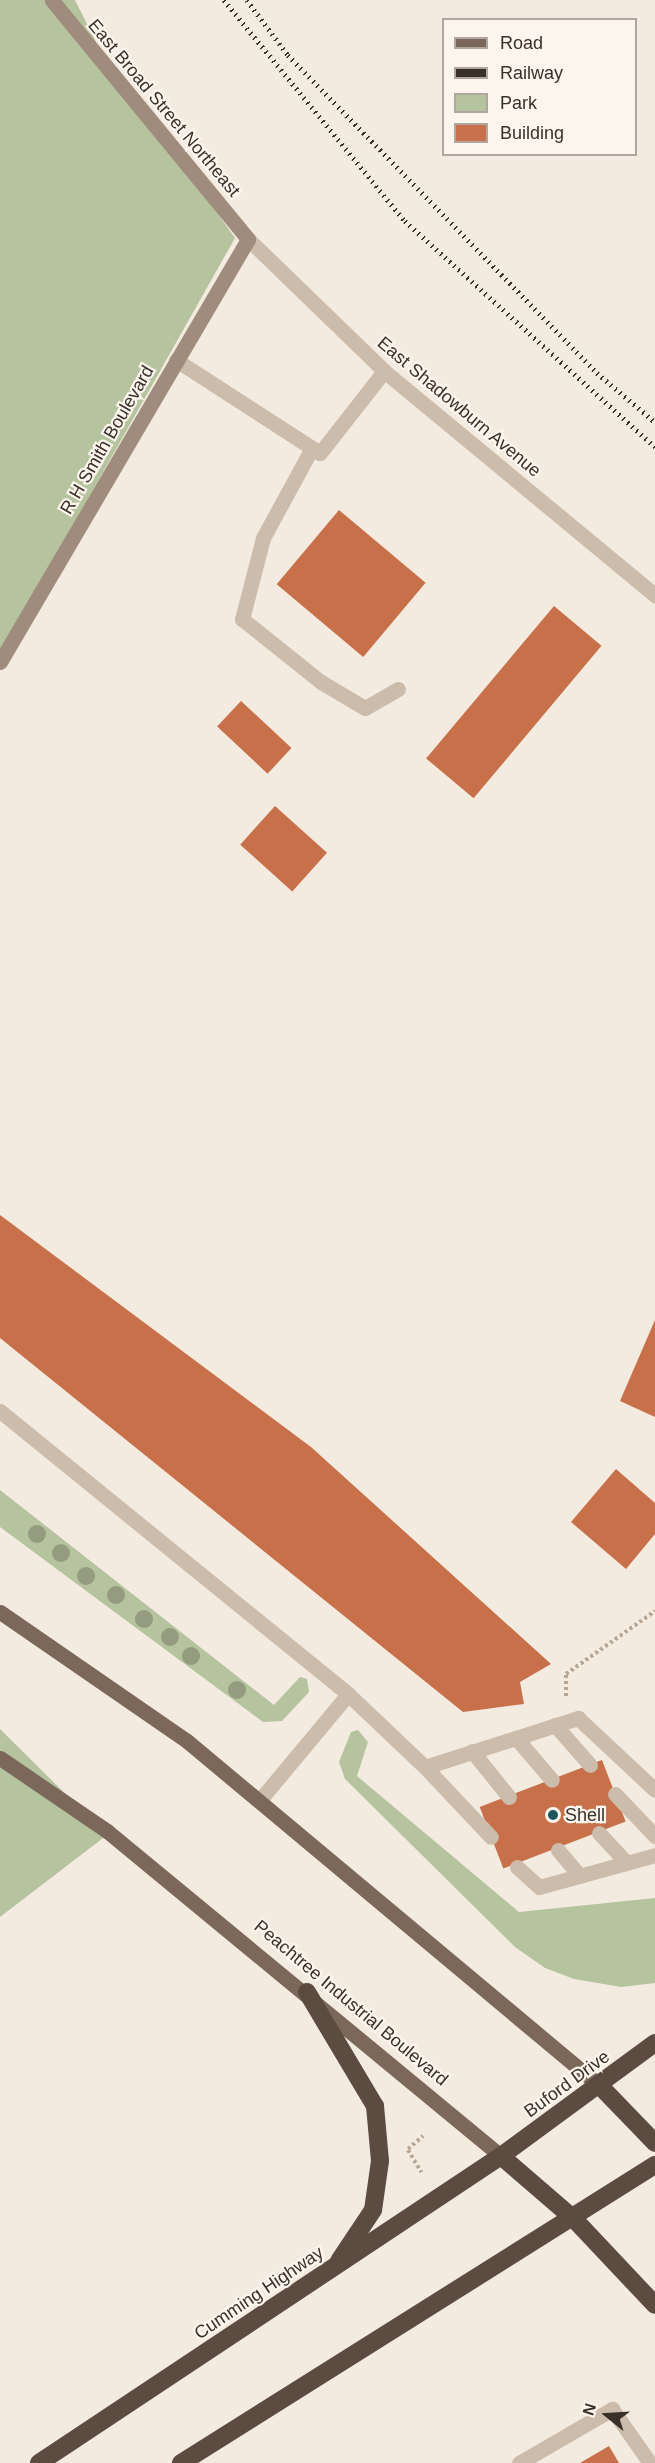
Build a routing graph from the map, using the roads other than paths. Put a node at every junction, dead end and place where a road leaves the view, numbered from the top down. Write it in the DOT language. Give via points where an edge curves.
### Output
graph roads {
  1 [pos="52,0"];
  2 [pos="248,239"];
  3 [pos="176,360"];
  4 [pos="384,371"];
  5 [pos="312,448"];
  6 [pos="655,595"];
  7 [pos="0,662"];
  8 [pos="398,689"];
  9 [pos="0,1411"];
  10 [pos="0,1612"];
  11 [pos="348,1694"];
  12 [pos="555,1725"];
  13 [pos="516,1738"];
  14 [pos="472,1751"];
  15 [pos="0,1758"];
  16 [pos="590,1765"];
  17 [pos="425,1767"];
  18 [pos="552,1780"];
  19 [pos="655,1790"];
  20 [pos="615,1794"];
  21 [pos="509,1797"];
  22 [pos="260,1801"];
  23 [pos="599,1833"];
  24 [pos="655,1836"];
  25 [pos="491,1837"];
  26 [pos="558,1850"];
  27 [pos="655,1855"];
  28 [pos="626,1862"];
  29 [pos="517,1867"];
  30 [pos="580,1875"];
  31 [pos="307,1992"];
  32 [pos="655,2043"];
  33 [pos="602,2087"];
  34 [pos="655,2143"];
  35 [pos="501,2156"];
  36 [pos="655,2165"];
  37 [pos="574,2219"];
  38 [pos="336,2267"];
  39 [pos="655,2305"];
  40 [pos="39,2463"];
  41 [pos="181,2463"];
  42 [pos="519,2463"];
  43 [pos="650,2463"];
  1 -- 2 [label="street, East Broad Street Northeast"];
  2 -- 3 [label="street, R H Smith Boulevard"];
  2 -- 4 [label="street, East Shadowburn Avenue"];
  3 -- 5 [label="street"];
  3 -- 7 [label="street, R H Smith Boulevard"];
  4 -- 5 [label="street" via="320,453"];
  4 -- 6 [label="street, East Shadowburn Avenue"];
  5 -- 8 [label="street" via="263,538 242,619 321,682 365,708"];
  9 -- 11 [label="street"];
  10 -- 22 [label="main road" via="187,1741"];
  11 -- 17 [label="street"];
  11 -- 22 [label="street"];
  12 -- 13 [label="street"];
  12 -- 16 [label="street"];
  12 -- 19 [label="street" via="578,1718"];
  13 -- 14 [label="street"];
  13 -- 18 [label="street"];
  14 -- 17 [label="street"];
  14 -- 21 [label="street"];
  15 -- 31 [label="main road, Peachtree Industrial Boulevard" via="106,1831"];
  17 -- 25 [label="street"];
  20 -- 24 [label="street"];
  22 -- 33 [label="main road"];
  23 -- 28 [label="street"];
  26 -- 30 [label="street"];
  27 -- 28 [label="street"];
  28 -- 30 [label="street"];
  29 -- 30 [label="street" via="539,1887"];
  31 -- 35 [label="main road, Peachtree Industrial Boulevard"];
  31 -- 38 [label="highway" via="375,2106 380,2161 373,2210"];
  32 -- 33 [label="highway, Buford Drive"];
  33 -- 34 [label="highway"];
  33 -- 35 [label="highway, Buford Drive"];
  35 -- 37 [label="highway, Peachtree Industrial Boulevard"];
  35 -- 38 [label="highway, Cumming Highway"];
  36 -- 37 [label="highway"];
  37 -- 39 [label="highway, Peachtree Industrial Boulevard"];
  37 -- 41 [label="highway"];
  38 -- 40 [label="highway, Cumming Highway"];
  42 -- 43 [label="street" via="612,2409"];
}
